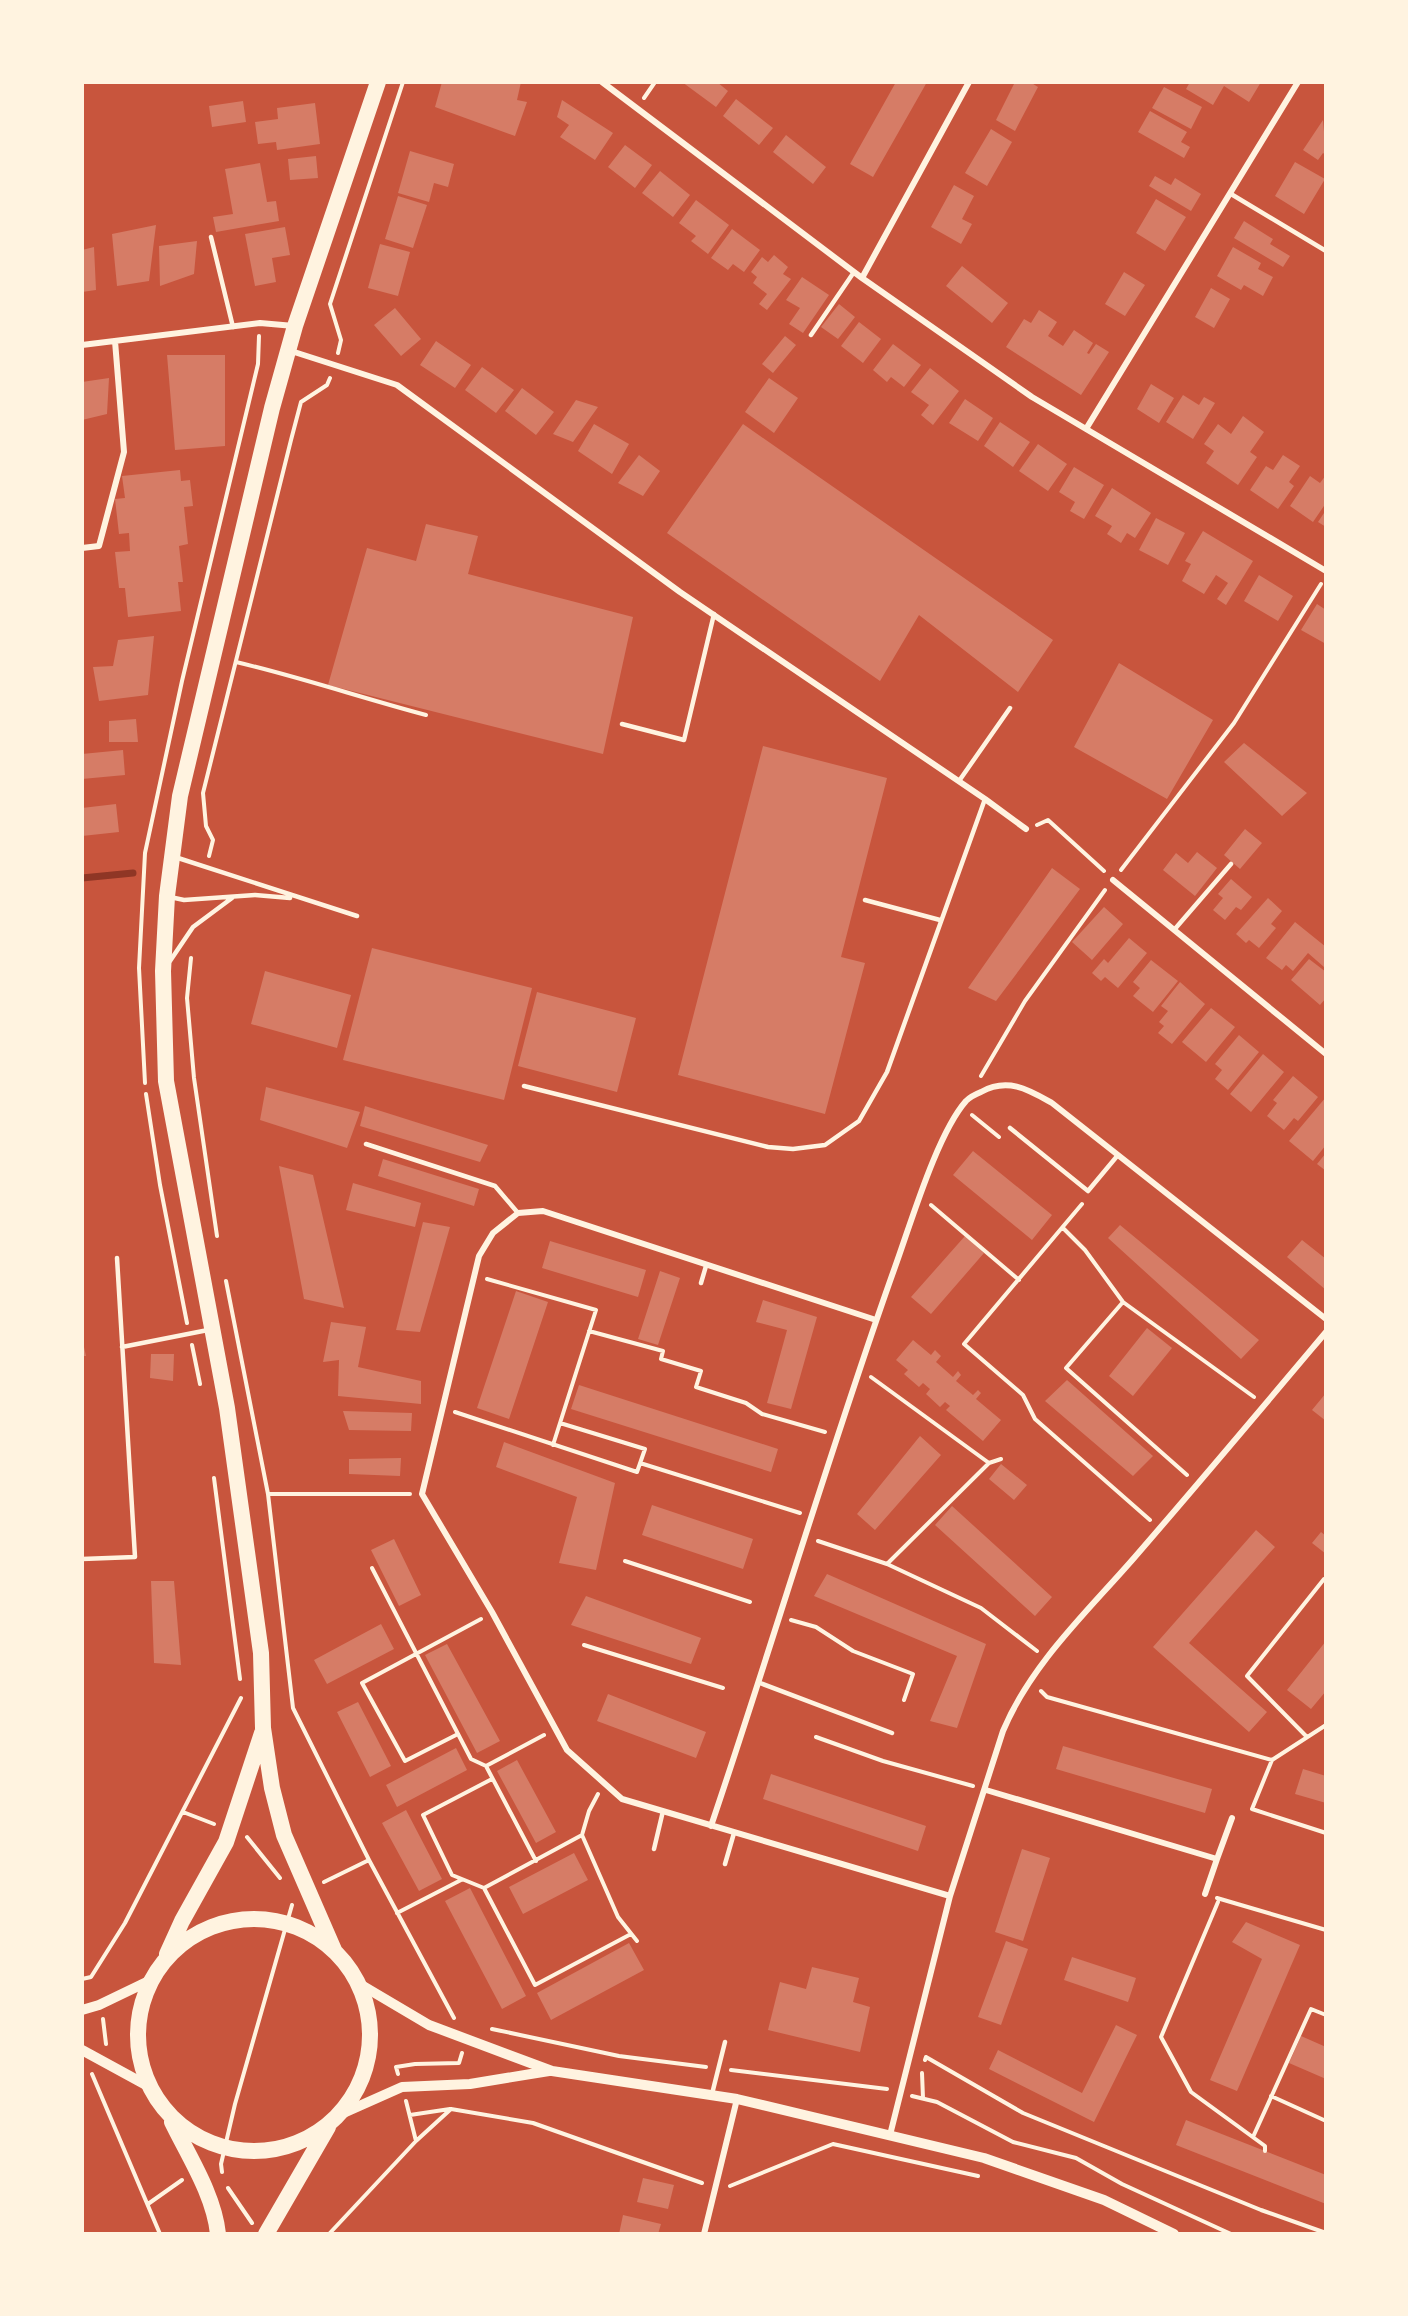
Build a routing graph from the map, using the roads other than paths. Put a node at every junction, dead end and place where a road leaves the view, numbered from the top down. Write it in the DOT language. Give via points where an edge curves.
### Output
graph roads {
  1 [pos="378,82"];
  2 [pos="602,82"];
  3 [pos="969,82"];
  4 [pos="1298,82"];
  5 [pos="1231,194"];
  6 [pos="211,237"];
  7 [pos="1326,251"];
  8 [pos="854,272"];
  9 [pos="862,278"];
  10 [pos="295,326"];
  11 [pos="233,328"];
  12 [pos="811,335"];
  13 [pos="115,341"];
  14 [pos="82,345"];
  15 [pos="288,350"];
  16 [pos="1086,429"];
  17 [pos="82,548"];
  18 [pos="1326,571"];
  19 [pos="714,614"];
  20 [pos="1010,708"];
  21 [pos="622,724"];
  22 [pos="959,781"];
  23 [pos="985,799"];
  24 [pos="1026,829"];
  25 [pos="173,856"];
  26 [pos="1231,864"];
  27 [pos="1113,880"];
  28 [pos="167,896"];
  29 [pos="234,896"];
  30 [pos="296,898"];
  31 [pos="865,900"];
  32 [pos="357,916"];
  33 [pos="940,920"];
  34 [pos="1174,930"];
  35 [pos="163,971"];
  36 [pos="1326,1054"];
  37 [pos="524,1086"];
  38 [pos="1010,1128"];
  39 [pos="366,1144"];
  40 [pos="1118,1155"];
  41 [pos="518,1213"];
  42 [pos="117,1258"];
  43 [pos="706,1266"];
  44 [pos="701,1282"];
  45 [pos="1326,1319"];
  46 [pos="876,1320"];
  47 [pos="214,1329"];
  48 [pos="1326,1332"];
  49 [pos="122,1347"];
  50 [pos="82,1559"];
  51 [pos="760,1683"];
  52 [pos="263,1728"];
  53 [pos="892,1733"];
  54 [pos="986,1790"];
  55 [pos="663,1811"];
  56 [pos="1232,1818"];
  57 [pos="711,1826"];
  58 [pos="734,1833"];
  59 [pos="654,1849"];
  60 [pos="1217,1859"];
  61 [pos="725,1864"];
  62 [pos="1204,1894"];
  63 [pos="950,1896"];
  64 [pos="334,1950"];
  65 [pos="164,1963"];
  66 [pos="153,1979"];
  67 [pos="358,1983"];
  68 [pos="82,2010"];
  69 [pos="725,2042"];
  70 [pos="82,2050"];
  71 [pos="552,2071"];
  72 [pos="148,2086"];
  73 [pos="711,2095"];
  74 [pos="737,2099"];
  75 [pos="171,2119"];
  76 [pos="334,2119"];
  77 [pos="890,2135"];
  78 [pos="263,2231"];
  79 [pos="218,2234"];
  80 [pos="704,2234"];
  81 [pos="1174,2234"];
  1 -- 10 [label="highway"];
  2 -- 8 [label="street"];
  3 -- 9 [label="street"];
  4 -- 5 [label="street"];
  5 -- 7 [label="lane"];
  5 -- 16 [label="street"];
  6 -- 11 [label="lane"];
  8 -- 9 [label="street"];
  8 -- 12 [label="lane"];
  9 -- 16 [label="street" via="1032,397"];
  10 -- 11 [label="street" via="260,323"];
  10 -- 15 [label="highway"];
  11 -- 13 [label="street"];
  13 -- 14 [label="street"];
  13 -- 17 [label="street" via="124,452 99,546"];
  15 -- 19 [label="street" via="397,385"];
  15 -- 25 [label="highway" via="180,796"];
  16 -- 18 [label="street"];
  19 -- 21 [label="lane" via="684,740"];
  19 -- 22 [label="street"];
  20 -- 22 [label="lane"];
  22 -- 23 [label="street"];
  23 -- 24 [label="street"];
  23 -- 33 [label="lane"];
  25 -- 28 [label="highway"];
  25 -- 30 [label="lane"];
  26 -- 34 [label="lane"];
  27 -- 34 [label="street"];
  28 -- 29 [label="lane" via="184,900"];
  28 -- 35 [label="highway"];
  29 -- 30 [label="lane"];
  29 -- 35 [label="lane" via="193,927"];
  30 -- 32 [label="lane"];
  31 -- 33 [label="lane"];
  33 -- 37 [label="lane" via="887,1072 859,1121 825,1145 768,1147"];
  34 -- 36 [label="street"];
  35 -- 47 [label="highway" via="166,1081"];
  38 -- 40 [label="lane" via="1088,1191"];
  39 -- 41 [label="lane" via="495,1186"];
  40 -- 45 [label="street"];
  40 -- 46 [label="street" via="1052,1103 1027,1089 1012,1084 990,1087 967,1100 944,1137"];
  41 -- 43 [label="street" via="543,1211"];
  41 -- 55 [label="street" via="493,1233 479,1256 422,1494 567,1750 622,1798"];
  42 -- 49 [label="lane"];
  43 -- 44 [label="lane"];
  43 -- 46 [label="street"];
  46 -- 51 [label="street"];
  47 -- 49 [label="lane"];
  47 -- 52 [label="highway" via="261,1653"];
  48 -- 54 [label="street" via="1030,1679 1003,1731"];
  49 -- 50 [label="lane" via="135,1557"];
  51 -- 53 [label="lane"];
  51 -- 57 [label="street"];
  52 -- 64 [label="highway" via="284,1835"];
  52 -- 65 [label="highway" via="226,1842 182,1921"];
  54 -- 60 [label="street"];
  54 -- 63 [label="street"];
  55 -- 57 [label="street"];
  55 -- 59 [label="lane"];
  56 -- 60 [label="street"];
  57 -- 58 [label="street"];
  58 -- 61 [label="lane"];
  58 -- 63 [label="street"];
  60 -- 62 [label="street"];
  63 -- 77 [label="street"];
  64 -- 65 [label="highway" via="286,1923 251,1918 214,1926 181,1944"];
  64 -- 67 [label="highway"];
  65 -- 66 [label="highway"];
  66 -- 68 [label="street"];
  66 -- 72 [label="highway" via="142,2007 138,2033"];
  67 -- 71 [label="street" via="429,2025"];
  67 -- 76 [label="highway" via="369,2015 369,2057 354,2095"];
  69 -- 73 [label="lane"];
  70 -- 72 [label="street"];
  71 -- 73 [label="street"];
  71 -- 76 [label="street" via="470,2084 402,2087"];
  72 -- 75 [label="highway"];
  73 -- 74 [label="street"];
  74 -- 77 [label="street"];
  74 -- 80 [label="street"];
  75 -- 76 [label="highway" via="196,2137 237,2151 281,2148 302,2142"];
  75 -- 79 [label="highway" via="203,2186"];
  76 -- 78 [label="highway"];
  77 -- 81 [label="street" via="984,2158 1104,2200"];
}
